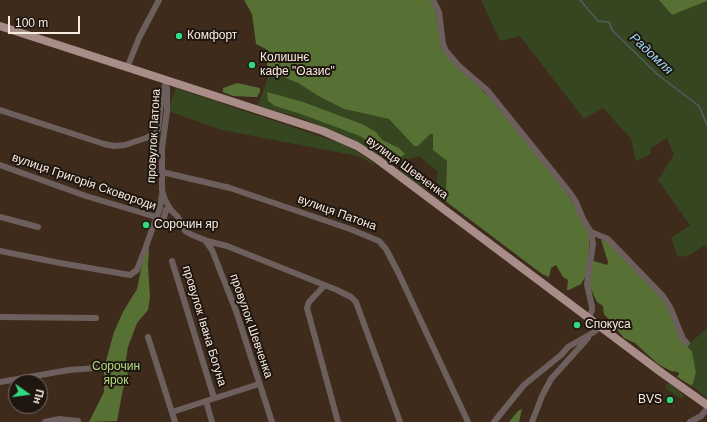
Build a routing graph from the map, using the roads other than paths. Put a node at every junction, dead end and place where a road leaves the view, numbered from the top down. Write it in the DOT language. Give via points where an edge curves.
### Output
graph roads {
  1 [pos="159,0"];
  2 [pos="433,0"];
  3 [pos="0,26"];
  4 [pos="127,68"];
  5 [pos="174,82"];
  6 [pos="0,110"];
  7 [pos="0,165"];
  8 [pos="162,172"];
  9 [pos="162,194"];
  10 [pos="171,210"];
  11 [pos="0,217"];
  12 [pos="156,217"];
  13 [pos="163,222"];
  14 [pos="38,227"];
  15 [pos="591,232"];
  16 [pos="148,240"];
  17 [pos="205,240"];
  18 [pos="0,251"];
  19 [pos="172,261"];
  20 [pos="324,286"];
  21 [pos="589,316"];
  22 [pos="0,317"];
  23 [pos="96,318"];
  24 [pos="601,326"];
  25 [pos="148,337"];
  26 [pos="687,343"];
  27 [pos="96,368"];
  28 [pos="0,382"];
  29 [pos="259,384"];
  30 [pos="214,398"];
  31 [pos="206,401"];
  32 [pos="707,404"];
  33 [pos="707,409"];
  34 [pos="172,412"];
  35 [pos="78,421"];
  36 [pos="45,422"];
  37 [pos="175,422"];
  38 [pos="212,422"];
  39 [pos="272,422"];
  40 [pos="338,422"];
  41 [pos="400,422"];
  42 [pos="468,422"];
  43 [pos="494,422"];
  44 [pos="532,422"];
  45 [pos="690,422"];
  1 -- 4 [label="street" via="140,34"];
  2 -- 15 [label="street" via="439,12 446,51 487,90 548,165 576,202"];
  3 -- 4 [label="main road, вулиця Шевченка"];
  4 -- 5 [label="main road, вулиця Шевченка"];
  5 -- 6 [label="street" via="162,94 156,133 125,145 104,144"];
  5 -- 8 [label="street, провулок Патона" via="162,148"];
  5 -- 21 [label="main road, вулиця Шевченка" via="323,131 357,146"];
  7 -- 12 [label="street, вулиця Григорія Сковороди" via="86,196"];
  8 -- 9 [label="street, провулок Патона"];
  8 -- 42 [label="street, вулиця Патона" via="230,188 379,241 386,249 402,281"];
  9 -- 10 [label="street, провулок Патона"];
  9 -- 12 [label="street, провулок Патона"];
  10 -- 13 [label="street, вулиця Григорія Сковороди" via="166,210"];
  10 -- 17 [label="street, вулиця Григорія Сковороди" via="185,231"];
  11 -- 14 [label="street"];
  12 -- 13 [label="street, вулиця Григорія Сковороди"];
  12 -- 16 [label="street, провулок Патона"];
  13 -- 16 [label="street" via="155,227"];
  15 -- 21 [label="street" via="593,244 587,284 592,311"];
  15 -- 26 [label="street" via="608,238 663,296 682,339"];
  16 -- 18 [label="street" via="137,270 130,275"];
  17 -- 20 [label="street, вулиця Григорія Сковороди" via="227,246"];
  17 -- 29 [label="street, провулок Шевченка" via="212,250 236,311"];
  19 -- 30 [label="street, провулок Івана Богуна"];
  20 -- 40 [label="street" via="309,302 307,308"];
  20 -- 41 [label="street, вулиця Григорія Сковороди" via="349,296 356,302"];
  21 -- 24 [label="main road, вулиця Шевченка"];
  22 -- 23 [label="street"];
  24 -- 32 [label="main road, вулиця Шевченка"];
  24 -- 43 [label="street" via="568,347 524,385"];
  24 -- 44 [label="street" via="551,379"];
  25 -- 34 [label="street"];
  27 -- 28 [label="street"];
  29 -- 30 [label="street"];
  29 -- 39 [label="street, провулок Шевченка"];
  30 -- 31 [label="street"];
  31 -- 34 [label="street"];
  31 -- 38 [label="street"];
  33 -- 45 [label="street"];
  34 -- 37 [label="street"];
  35 -- 36 [label="street" via="59,419"];
}
